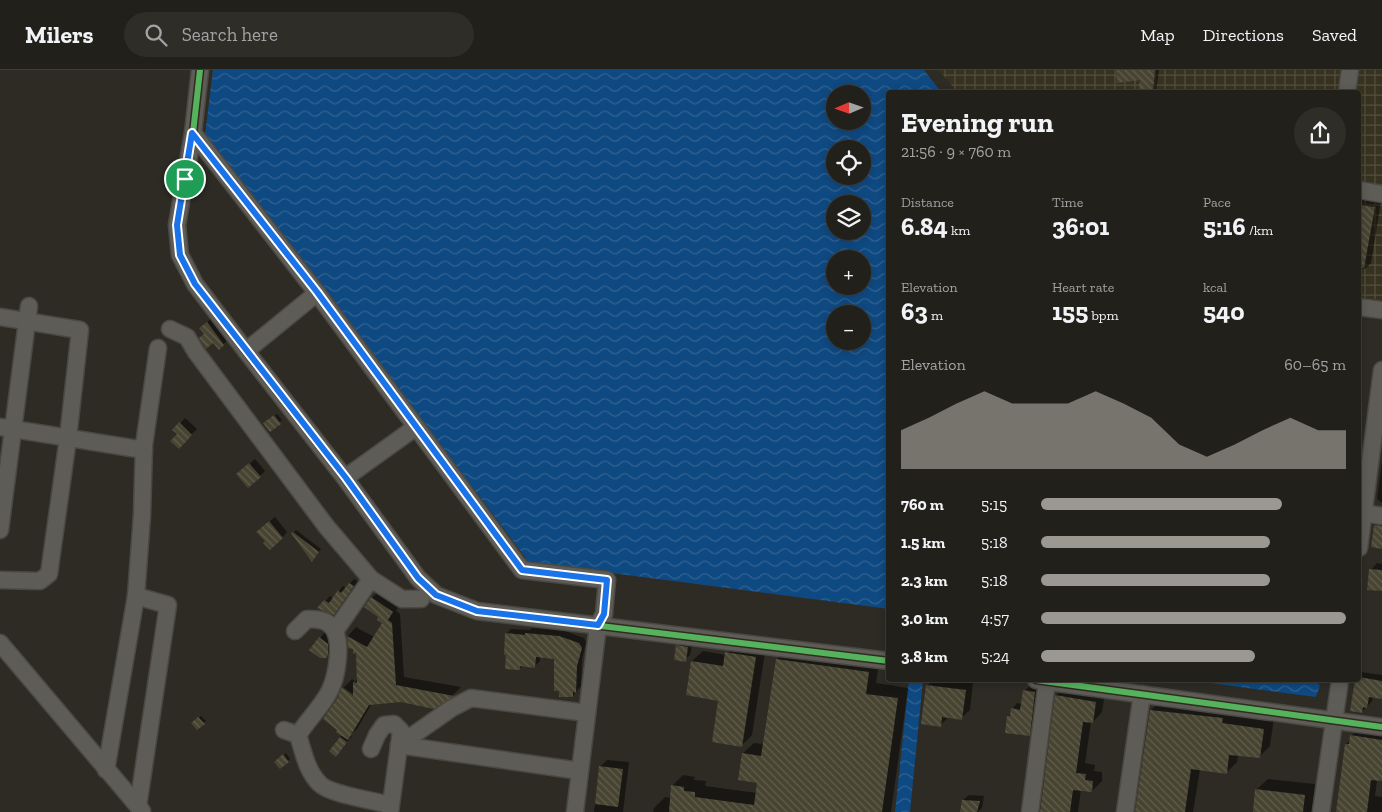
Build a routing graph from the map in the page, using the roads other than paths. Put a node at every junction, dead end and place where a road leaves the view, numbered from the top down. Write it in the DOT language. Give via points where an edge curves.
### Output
graph roads {
  1 [pos="200,70"];
  2 [pos="1350,70"];
  3 [pos="1347,90"];
  4 [pos="192,133"];
  5 [pos="1361,190"];
  6 [pos="1382,194"];
  7 [pos="317,292"];
  8 [pos="1361,307"];
  9 [pos="1382,310"];
  10 [pos="28,314"];
  11 [pos="0,316"];
  12 [pos="170,329"];
  13 [pos="158,348"];
  14 [pos="246,351"];
  15 [pos="1382,370"];
  16 [pos="416,427"];
  17 [pos="7,428"];
  18 [pos="68,438"];
  19 [pos="144,450"];
  20 [pos="346,478"];
  21 [pos="1364,513"];
  22 [pos="1382,516"];
  23 [pos="0,530"];
  24 [pos="1361,534"];
  25 [pos="371,579"];
  26 [pos="0,580"];
  27 [pos="136,596"];
  28 [pos="421,599"];
  29 [pos="598,625"];
  30 [pos="295,631"];
  31 [pos="335,631"];
  32 [pos="0,643"];
  33 [pos="886,661"];
  34 [pos="1042,682"];
  35 [pos="1050,682"];
  36 [pos="1340,682"];
  37 [pos="1142,694"];
  38 [pos="587,713"];
  39 [pos="1334,720"];
  40 [pos="1382,727"];
  41 [pos="399,745"];
  42 [pos="371,748"];
  43 [pos="106,770"];
  44 [pos="580,771"];
  45 [pos="390,808"];
  46 [pos="140,809"];
  47 [pos="575,812"];
  48 [pos="1030,812"];
  49 [pos="1125,812"];
  50 [pos="1321,812"];
  1 -- 4 [label="street"];
  2 -- 3 [label="street"];
  4 -- 7 [label="street"];
  4 -- 14 [label="street" via="177,225 180,255 195,284"];
  5 -- 6 [label="street"];
  7 -- 14 [label="street"];
  7 -- 16 [label="street"];
  8 -- 9 [label="street"];
  10 -- 11 [label="street"];
  10 -- 17 [label="street"];
  10 -- 18 [label="street" via="80,330"];
  12 -- 25 [label="street" via="187,337 326,526"];
  13 -- 19 [label="street"];
  14 -- 20 [label="street"];
  15 -- 21 [label="street"];
  16 -- 20 [label="street"];
  16 -- 29 [label="street" via="522,570 607,580 604,614"];
  17 -- 18 [label="street"];
  17 -- 23 [label="street"];
  18 -- 19 [label="street"];
  18 -- 26 [label="street" via="49,574 40,581"];
  19 -- 27 [label="street"];
  20 -- 29 [label="street" via="418,578 436,595 477,611"];
  21 -- 22 [label="street"];
  21 -- 24 [label="street"];
  25 -- 28 [label="street" via="402,599"];
  25 -- 31 [label="street"];
  27 -- 43 [label="street"];
  27 -- 46 [label="street" via="168,605"];
  29 -- 33 [label="street"];
  29 -- 38 [label="street"];
  30 -- 31 [label="street" via="306,619 317,619 329,623"];
  31 -- 45 [label="street" via="338,670 329,694 291,733 321,786"];
  32 -- 43 [label="street"];
  34 -- 48 [label="street"];
  35 -- 37 [label="street"];
  36 -- 39 [label="street"];
  37 -- 39 [label="street"];
  37 -- 49 [label="street"];
  38 -- 41 [label="street" via="472,698"];
  38 -- 44 [label="street"];
  39 -- 40 [label="street"];
  39 -- 50 [label="street"];
  41 -- 42 [label="street" via="401,731 394,724 384,725 376,734"];
  41 -- 44 [label="street"];
  41 -- 45 [label="street"];
  43 -- 46 [label="street"];
  44 -- 47 [label="street"];
}
